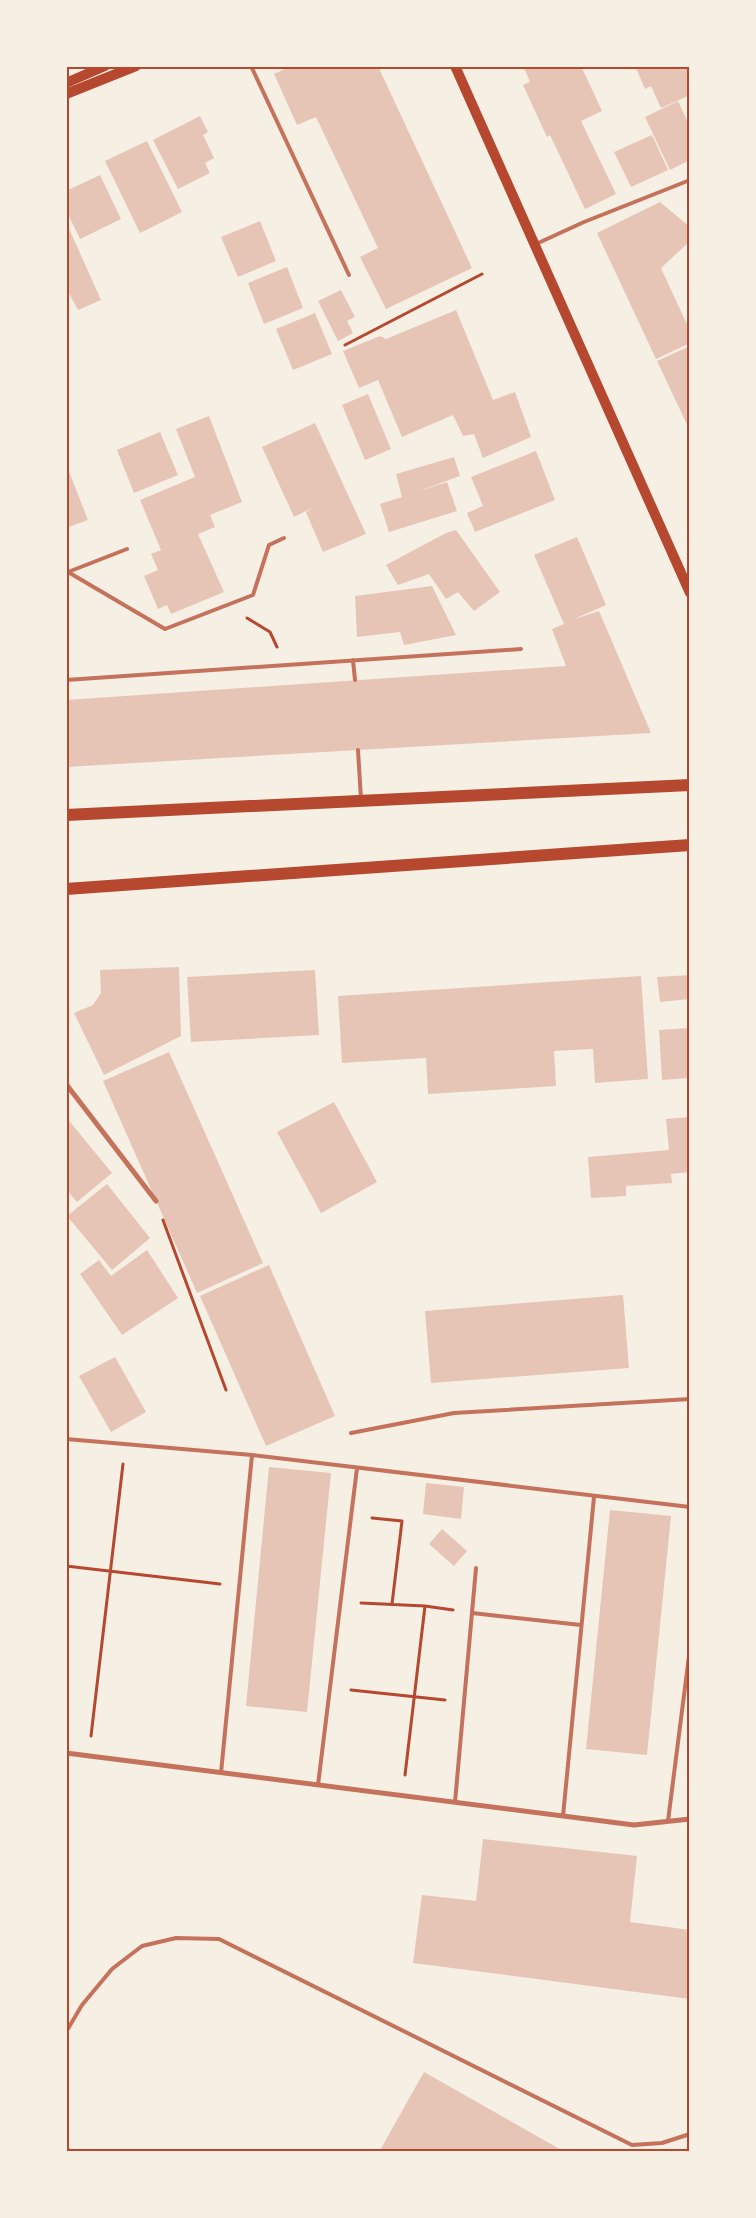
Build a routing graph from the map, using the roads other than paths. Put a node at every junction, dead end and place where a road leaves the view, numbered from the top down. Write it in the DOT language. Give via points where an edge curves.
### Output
graph roads {
  1 [pos="105,66"];
  2 [pos="136,66"];
  3 [pos="251,66"];
  4 [pos="455,66"];
  5 [pos="66,83"];
  6 [pos="66,94"];
  7 [pos="690,180"];
  8 [pos="536,244"];
  9 [pos="349,275"];
  10 [pos="284,538"];
  11 [pos="127,549"];
  12 [pos="67,573"];
  13 [pos="690,593"];
  14 [pos="521,649"];
  15 [pos="353,660"];
  16 [pos="66,680"];
  17 [pos="354,680"];
  18 [pos="358,750"];
  19 [pos="690,785"];
  20 [pos="361,802"];
  21 [pos="66,815"];
  22 [pos="690,845"];
  23 [pos="66,889"];
  24 [pos="66,1084"];
  25 [pos="156,1201"];
  26 [pos="690,1399"];
  27 [pos="351,1433"];
  28 [pos="66,1440"];
  29 [pos="252,1455"];
  30 [pos="358,1468"];
  31 [pos="594,1497"];
  32 [pos="690,1507"];
  33 [pos="476,1568"];
  34 [pos="472,1613"];
  35 [pos="582,1626"];
  36 [pos="690,1648"];
  37 [pos="66,1754"];
  38 [pos="221,1773"];
  39 [pos="318,1785"];
  40 [pos="455,1802"];
  41 [pos="563,1816"];
  42 [pos="690,1819"];
  43 [pos="668,1821"];
  44 [pos="66,2032"];
  45 [pos="690,2134"];
  46 [pos="66,2149"];
  47 [pos="72,2152"];
  1 -- 5 [label="main road"];
  2 -- 6 [label="main road"];
  3 -- 9 [label="lane"];
  4 -- 8 [label="main road"];
  7 -- 8 [label="lane"];
  8 -- 13 [label="main road"];
  10 -- 12 [label="lane" via="269,545 253,595 165,629"];
  11 -- 12 [label="lane"];
  14 -- 15 [label="lane"];
  15 -- 16 [label="lane"];
  15 -- 17 [label="lane"];
  18 -- 20 [label="lane"];
  19 -- 20 [label="main road"];
  20 -- 21 [label="main road"];
  22 -- 23 [label="main road"];
  24 -- 25 [label="street"];
  26 -- 27 [label="lane" via="454,1413"];
  28 -- 29 [label="lane"];
  29 -- 30 [label="lane"];
  29 -- 38 [label="lane"];
  30 -- 31 [label="lane"];
  30 -- 39 [label="lane"];
  31 -- 32 [label="lane"];
  31 -- 35 [label="lane"];
  33 -- 34 [label="lane"];
  34 -- 35 [label="lane"];
  34 -- 40 [label="lane"];
  35 -- 41 [label="lane"];
  36 -- 43 [label="lane"];
  37 -- 38 [label="street"];
  38 -- 39 [label="street"];
  39 -- 40 [label="street"];
  40 -- 41 [label="street"];
  41 -- 43 [label="street" via="634,1825"];
  42 -- 43 [label="street"];
  44 -- 45 [label="lane" via="82,2005 112,1970 142,1946 176,1938 219,1939 632,2145 662,2143"];
  46 -- 47 [label="lane"];
}
